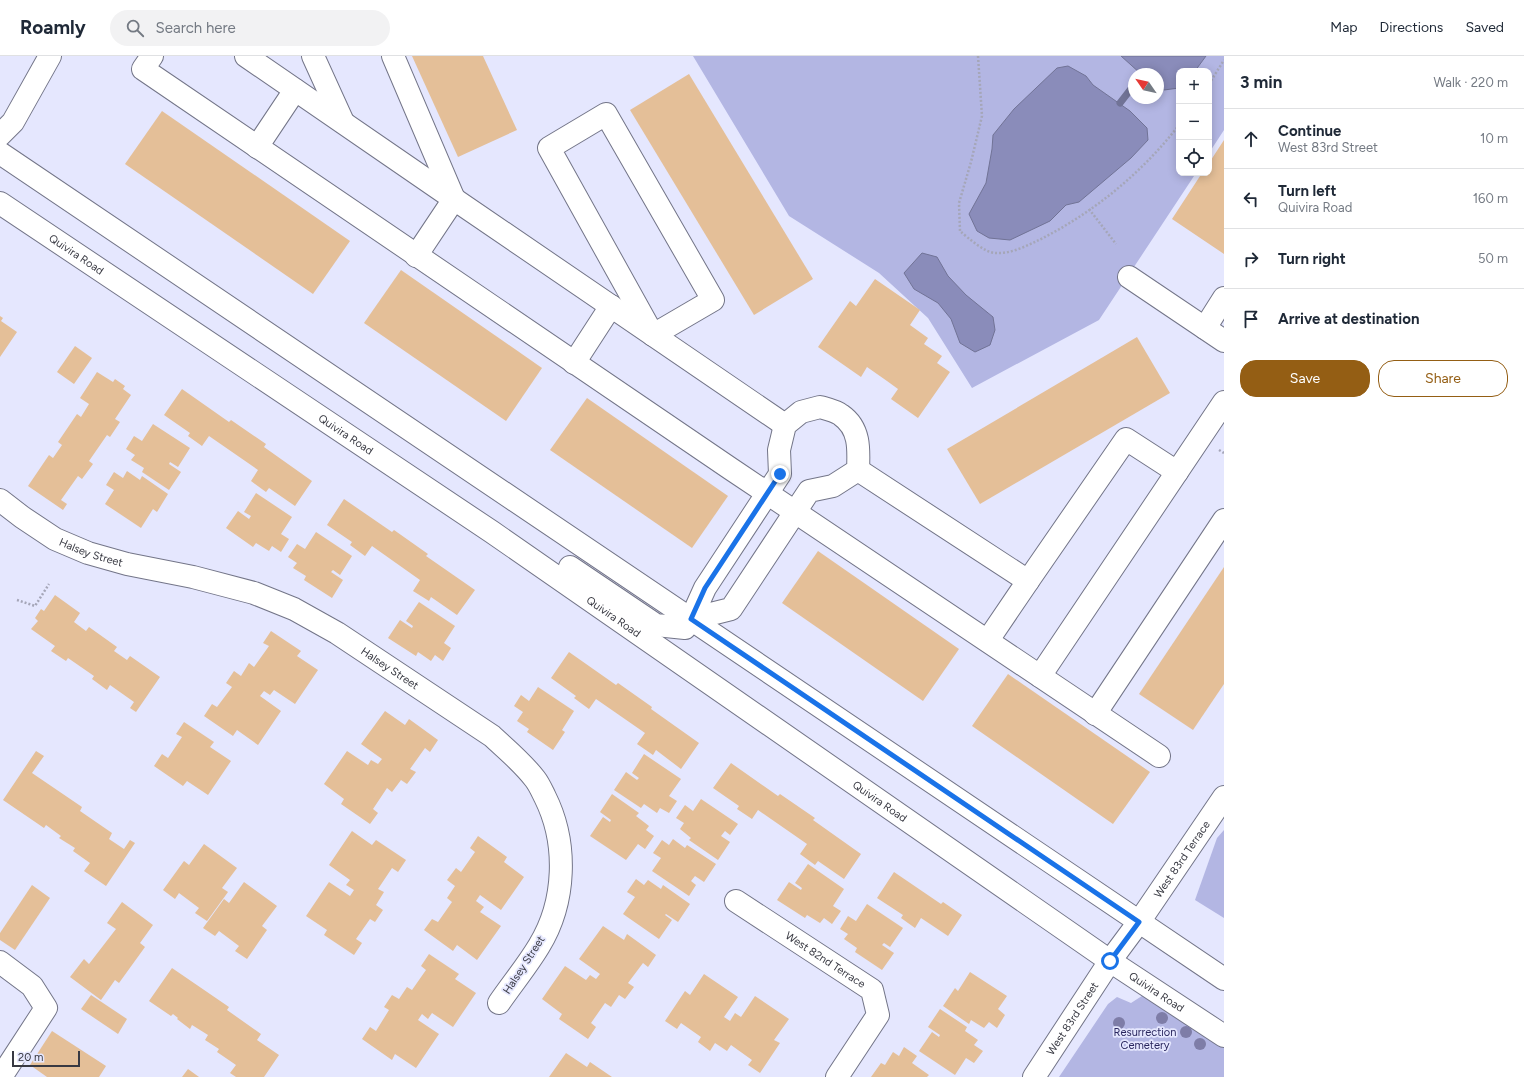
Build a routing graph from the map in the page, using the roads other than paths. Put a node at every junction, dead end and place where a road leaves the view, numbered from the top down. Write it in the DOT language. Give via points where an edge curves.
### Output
graph roads {
  1 [pos="50,56"];
  2 [pos="152,56"];
  3 [pos="246,56"];
  4 [pos="313,56"];
  5 [pos="393,56"];
  6 [pos="295,90"];
  7 [pos="343,123"];
  8 [pos="0,135"];
  9 [pos="257,147"];
  10 [pos="0,153"];
  11 [pos="454,199"];
  12 [pos="0,203"];
  13 [pos="416,256"];
  14 [pos="1129,277"];
  15 [pos="1224,298"];
  16 [pos="611,306"];
  17 [pos="1205,328"];
  18 [pos="653,335"];
  19 [pos="1224,341"];
  20 [pos="574,363"];
  21 [pos="1224,402"];
  22 [pos="785,425"];
  23 [pos="1217,428"];
  24 [pos="858,470"];
  25 [pos="1177,472"];
  26 [pos="767,494"];
  27 [pos="0,500"];
  28 [pos="795,513"];
  29 [pos="1224,520"];
  30 [pos="492,532"];
  31 [pos="1028,581"];
  32 [pos="691,619"];
  33 [pos="988,640"];
  34 [pos="1040,676"];
  35 [pos="1095,714"];
  36 [pos="1159,756"];
  37 [pos="1224,797"];
  38 [pos="736,901"];
  39 [pos="1139,922"];
  40 [pos="1110,961"];
  41 [pos="0,962"];
  42 [pos="1224,979"];
  43 [pos="499,1003"];
  44 [pos="1224,1036"];
  45 [pos="1,1077"];
  46 [pos="837,1077"];
  47 [pos="1034,1077"];
  1 -- 8 [label="street" via="13,122"];
  2 -- 9 [label="street" via="143,69"];
  3 -- 6 [label="street"];
  4 -- 7 [label="street"];
  5 -- 11 [label="street"];
  6 -- 7 [label="street"];
  6 -- 9 [label="street"];
  7 -- 11 [label="street"];
  9 -- 13 [label="street"];
  10 -- 32 [label="street"];
  11 -- 13 [label="street"];
  11 -- 16 [label="street"];
  12 -- 30 [label="street, Quivira Road"];
  13 -- 20 [label="street"];
  14 -- 17 [label="street"];
  15 -- 17 [label="street"];
  16 -- 18 [label="street"];
  16 -- 20 [label="street"];
  17 -- 19 [label="street"];
  18 -- 18 [label="street" via="549,148 606,114 714,300"];
  18 -- 22 [label="street"];
  20 -- 26 [label="street"];
  21 -- 23 [label="street"];
  22 -- 24 [label="street" via="801,412 820,407 841,414 855,430 859,448"];
  22 -- 26 [label="street" via="779,450 780,474"];
  23 -- 25 [label="street"];
  24 -- 28 [label="street" via="833,486 808,491"];
  24 -- 31 [label="street"];
  25 -- 31 [label="street" via="1126,439"];
  25 -- 34 [label="street"];
  26 -- 28 [label="street"];
  26 -- 32 [label="street" via="705,588"];
  27 -- 43 [label="street, Halsey Street" via="55,539 88,553 254,593 294,609 337,633 492,736 514,755 536,780 552,811 560,841 560,883 552,918 539,946"];
  28 -- 32 [label="street" via="731,609"];
  28 -- 33 [label="street"];
  29 -- 35 [label="street"];
  30 -- 32 [label="street" via="508,526 656,625 685,628"];
  30 -- 40 [label="street, Quivira Road"];
  31 -- 33 [label="street"];
  32 -- 39 [label="street"];
  33 -- 34 [label="street"];
  34 -- 35 [label="street"];
  35 -- 36 [label="street"];
  37 -- 39 [label="street, West 83rd Terrace"];
  38 -- 46 [label="street, West 82nd Terrace" via="872,990 878,1015"];
  39 -- 40 [label="street, West 83rd Street"];
  39 -- 42 [label="street"];
  40 -- 44 [label="street, Quivira Road"];
  40 -- 47 [label="street, West 83rd Street"];
  41 -- 45 [label="street" via="32,986 46,1008"];
}
